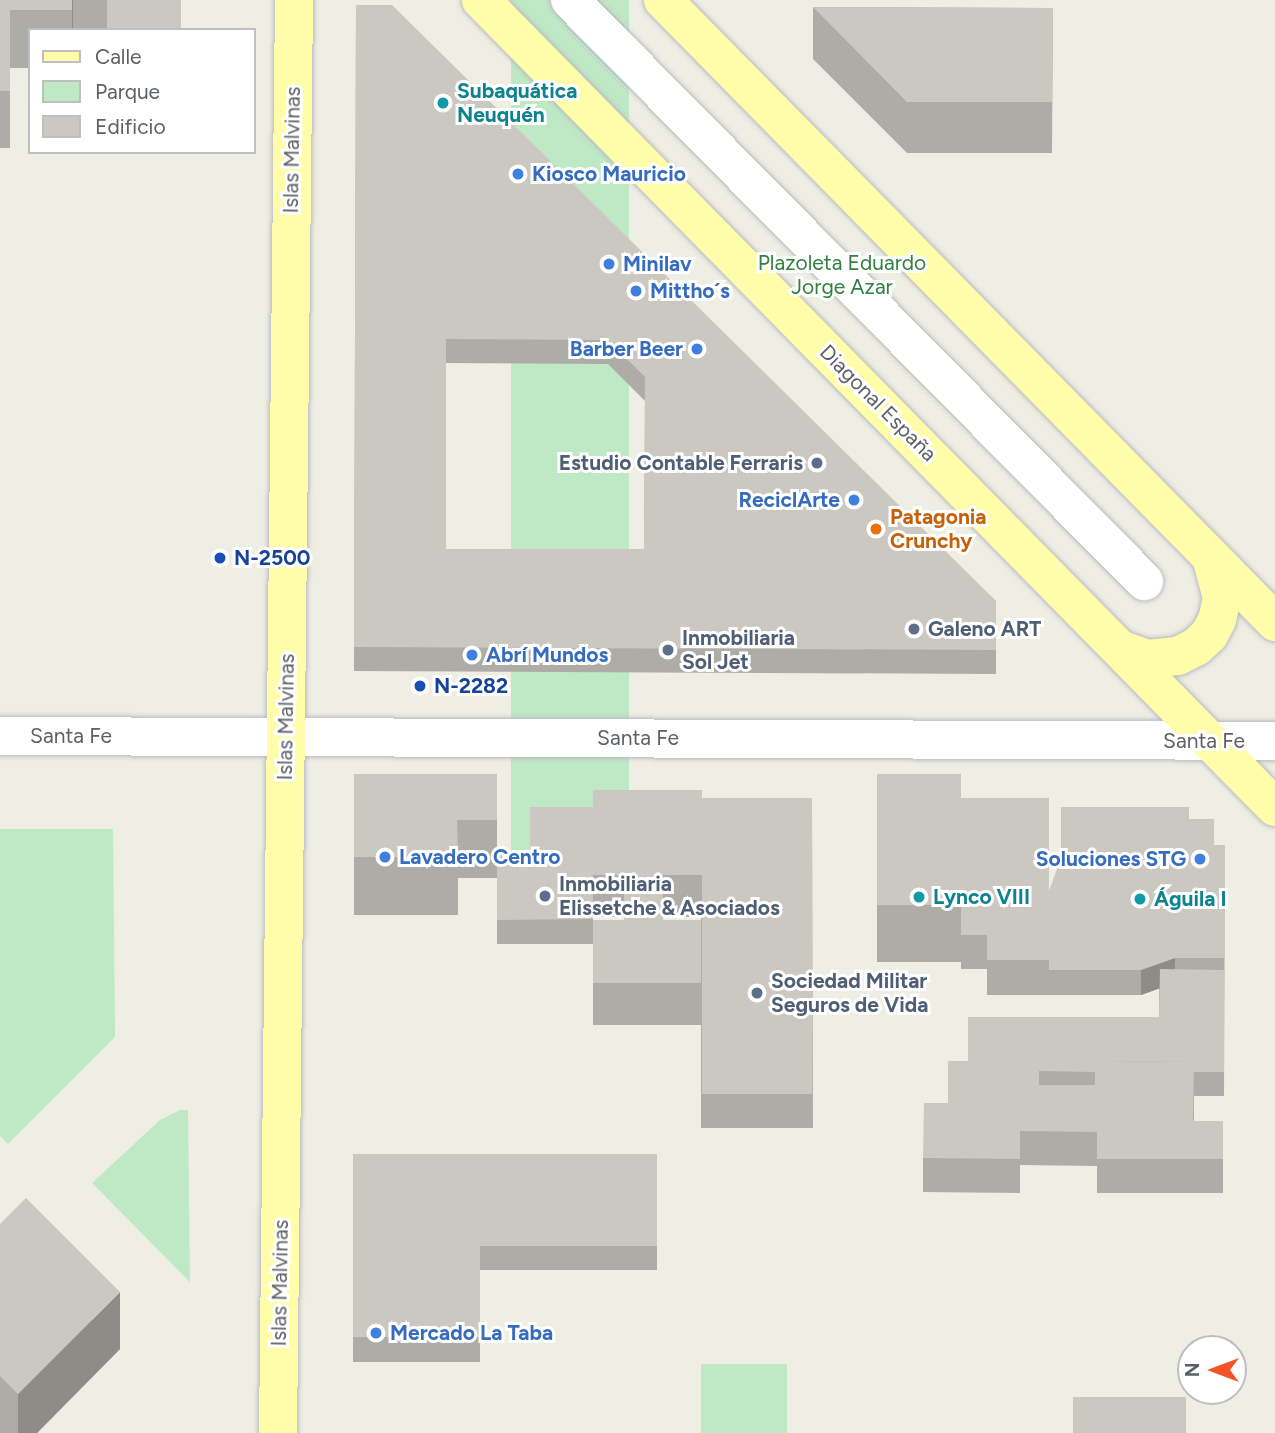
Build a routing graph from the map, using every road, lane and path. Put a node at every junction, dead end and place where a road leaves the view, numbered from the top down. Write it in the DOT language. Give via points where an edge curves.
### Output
graph roads {
  1 [pos="293,0"];
  2 [pos="481,0"];
  3 [pos="570,0"];
  4 [pos="663,0"];
  5 [pos="1211,557"];
  6 [pos="1144,581"];
  7 [pos="1275,622"];
  8 [pos="1120,649"];
  9 [pos="0,736"];
  10 [pos="286,737"];
  11 [pos="1209,740"];
  12 [pos="1275,741"];
  13 [pos="1275,807"];
  14 [pos="278,1433"];
  1 -- 10 [label="main road, Islas Malvinas"];
  2 -- 8 [label="main road, Diagonal España"];
  3 -- 6 [label="street"];
  4 -- 5 [label="main road"];
  5 -- 7 [label="main road"];
  5 -- 8 [label="main road" via="1222,598 1209,635 1178,656 1148,659"];
  8 -- 11 [label="main road, Diagonal España"];
  9 -- 10 [label="street, Santa Fe"];
  10 -- 11 [label="street, Santa Fe"];
  10 -- 14 [label="main road, Islas Malvinas"];
  11 -- 12 [label="street, Santa Fe"];
  11 -- 13 [label="main road, Diagonal España"];
}
